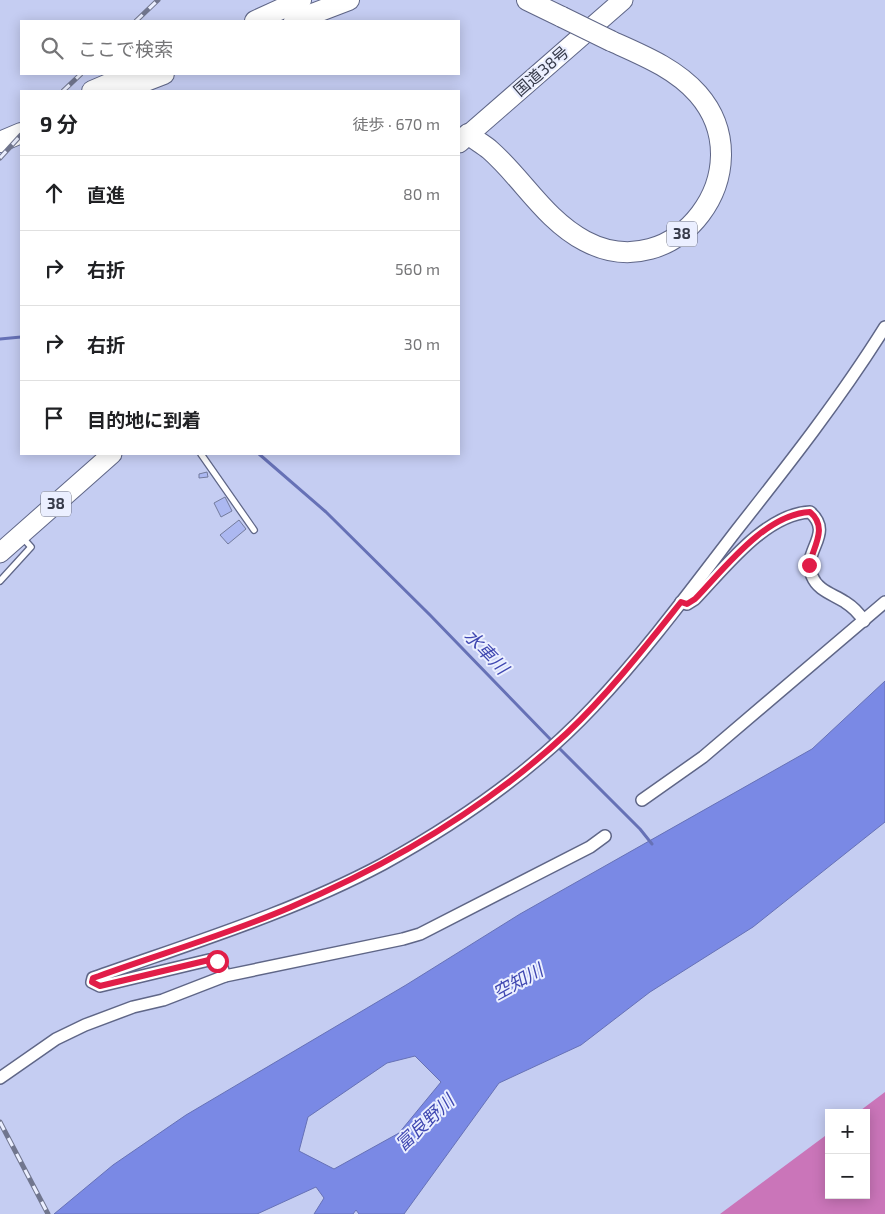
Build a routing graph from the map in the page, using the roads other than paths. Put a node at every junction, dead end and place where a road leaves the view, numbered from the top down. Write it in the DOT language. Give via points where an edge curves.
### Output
graph roads {
  1 [pos="301,0"];
  2 [pos="349,0"];
  3 [pos="527,0"];
  4 [pos="623,0"];
  5 [pos="256,20"];
  6 [pos="297,20"];
  7 [pos="132,75"];
  8 [pos="161,75"];
  9 [pos="94,90"];
  10 [pos="123,90"];
  11 [pos="20,121"];
  12 [pos="0,130"];
  13 [pos="20,133"];
  14 [pos="464,139"];
  15 [pos="0,142"];
  16 [pos="885,328"];
  17 [pos="111,455"];
  18 [pos="202,455"];
  19 [pos="254,530"];
  20 [pos="20,535"];
  21 [pos="0,553"];
  22 [pos="0,581"];
  23 [pos="681,602"];
  24 [pos="885,602"];
  25 [pos="864,621"];
  26 [pos="642,800"];
  27 [pos="605,836"];
  28 [pos="225,976"];
  29 [pos="0,1078"];
  1 -- 5 [label="highway"];
  2 -- 6 [label="highway"];
  3 -- 14 [label="highway, 38, bridge" via="660,64 688,83 715,123 721,152 717,183 703,213 682,234 655,247 614,251 585,242 550,216 490,151"];
  4 -- 14 [label="highway, 国道38号 / 38"];
  7 -- 9 [label="highway"];
  8 -- 10 [label="highway"];
  11 -- 12 [label="highway"];
  13 -- 15 [label="highway"];
  16 -- 23 [label="street" via="837,401"];
  17 -- 20 [label="highway, 38"];
  18 -- 19 [label="lane"];
  20 -- 21 [label="highway, 38"];
  20 -- 22 [label="lane" via="30,547"];
  23 -- 25 [label="street" via="687,604 695,599 760,534 780,520 810,512 820,527 809,565 812,576 818,586 843,601"];
  23 -- 28 [label="street" via="615,683 566,734 513,779 456,819 383,863 298,904 93,978 92,982 100,986 209,960 221,965"];
  24 -- 25 [label="street"];
  25 -- 26 [label="street" via="703,758"];
  27 -- 28 [label="street" via="590,847 420,934"];
  28 -- 29 [label="street" via="70,1031"];
}
